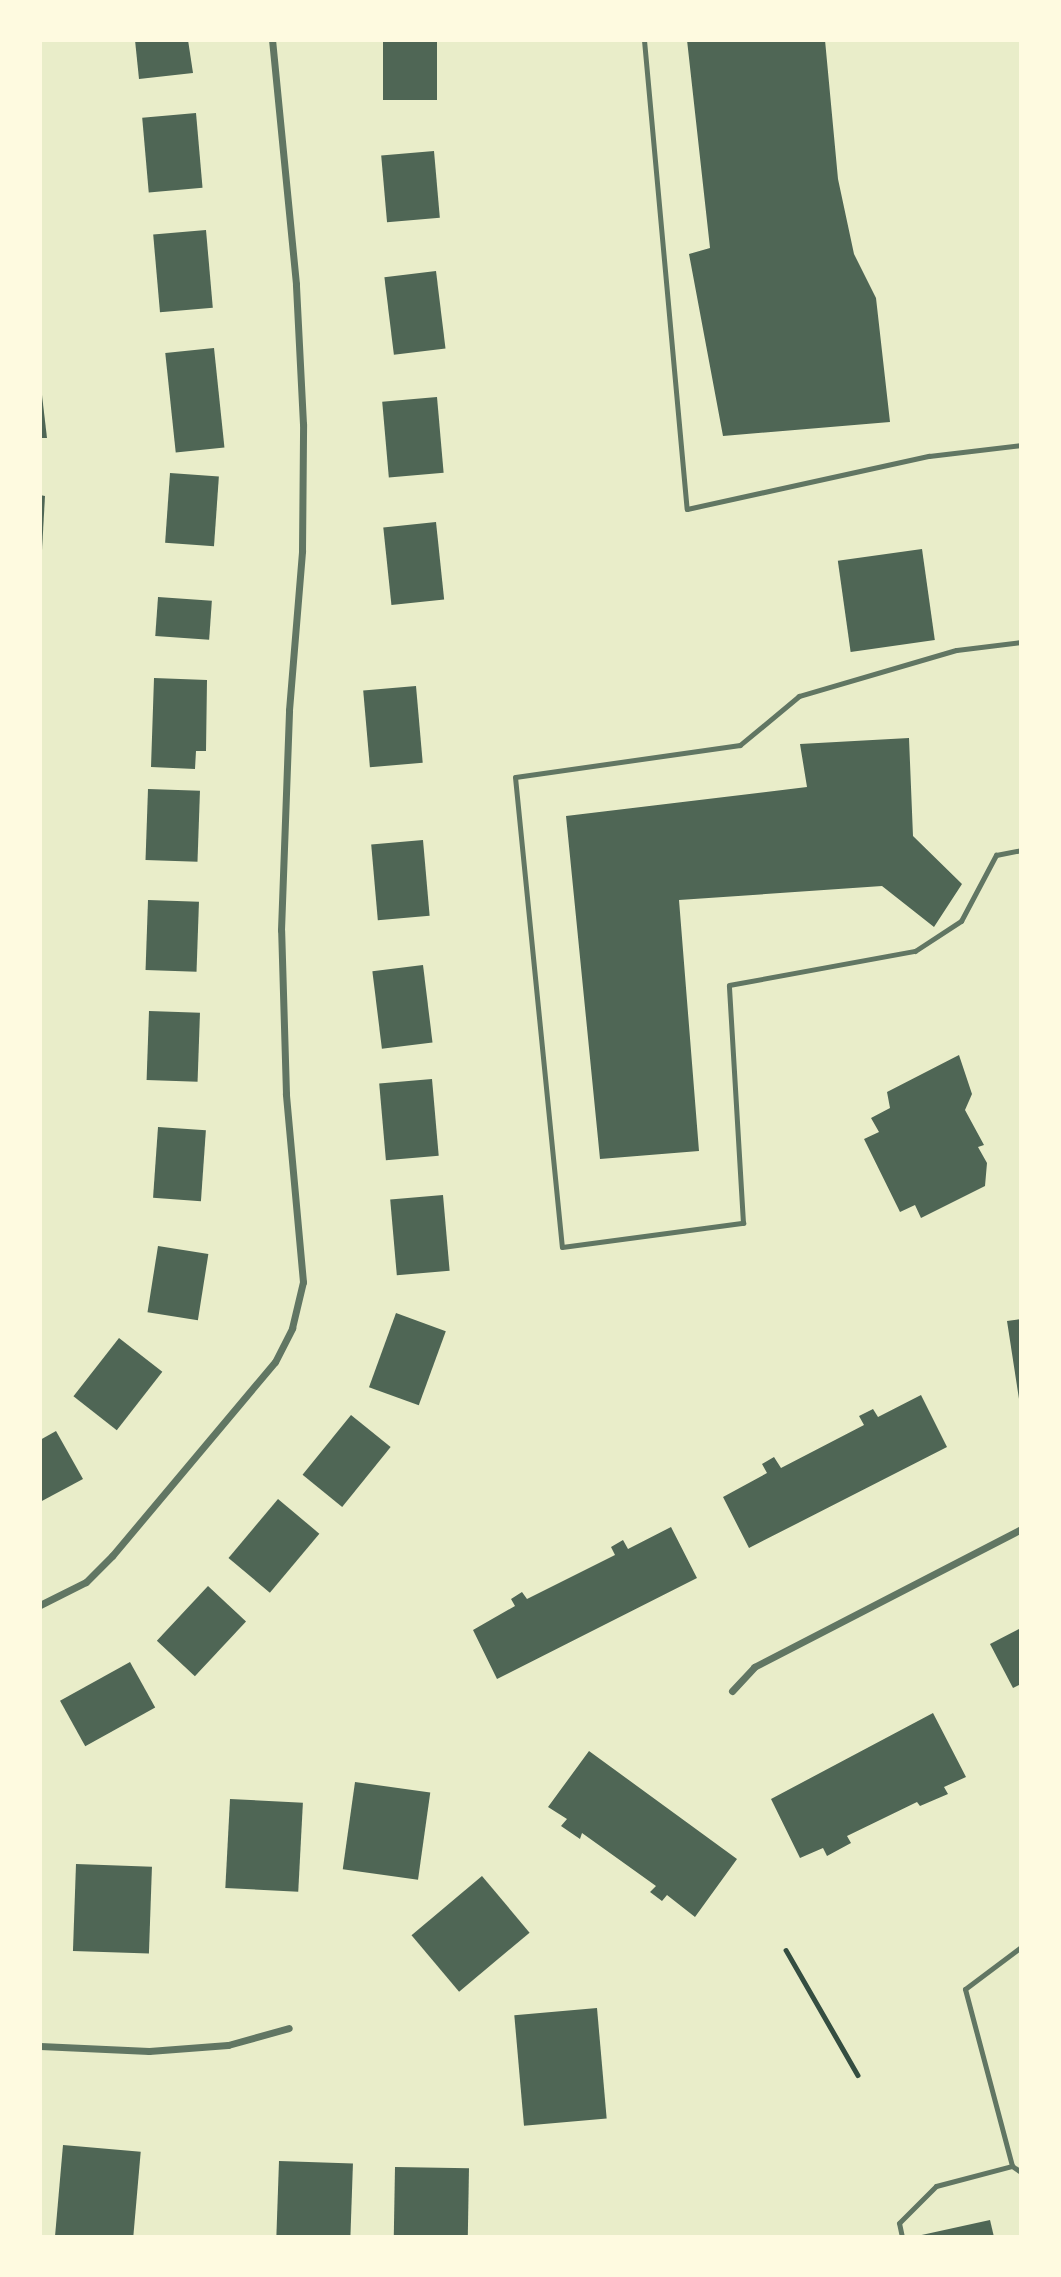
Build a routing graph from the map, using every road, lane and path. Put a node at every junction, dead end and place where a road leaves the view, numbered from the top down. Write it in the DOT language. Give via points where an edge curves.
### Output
graph roads {
  1 [pos="272,40"];
  2 [pos="644,40"];
  3 [pos="1021,445"];
  4 [pos="1021,642"];
  5 [pos="1021,850"];
  6 [pos="1021,1529"];
  7 [pos="40,1605"];
  8 [pos="732,1691"];
  9 [pos="1021,1947"];
  10 [pos="786,1950"];
  11 [pos="289,2028"];
  12 [pos="40,2046"];
  13 [pos="858,2075"];
  14 [pos="1012,2166"];
  15 [pos="1021,2172"];
  16 [pos="902,2237"];
  1 -- 7 [label="street" via="296,284 303,424 302,551 289,710 281,930 286,1094 303,1282 292,1328 275,1362 86,1582"];
  2 -- 3 [label="lane" via="687,509 929,456"];
  4 -- 5 [label="lane" via="956,650 799,696 740,745 515,777 562,1247 743,1223 729,985 915,951 961,921 996,855"];
  6 -- 8 [label="street" via="754,1667"];
  9 -- 14 [label="lane" via="965,1989"];
  10 -- 13 [label="path"];
  11 -- 12 [label="street" via="229,2045 149,2051"];
  14 -- 15 [label="lane"];
  14 -- 16 [label="lane" via="936,2186 899,2223"];
}
